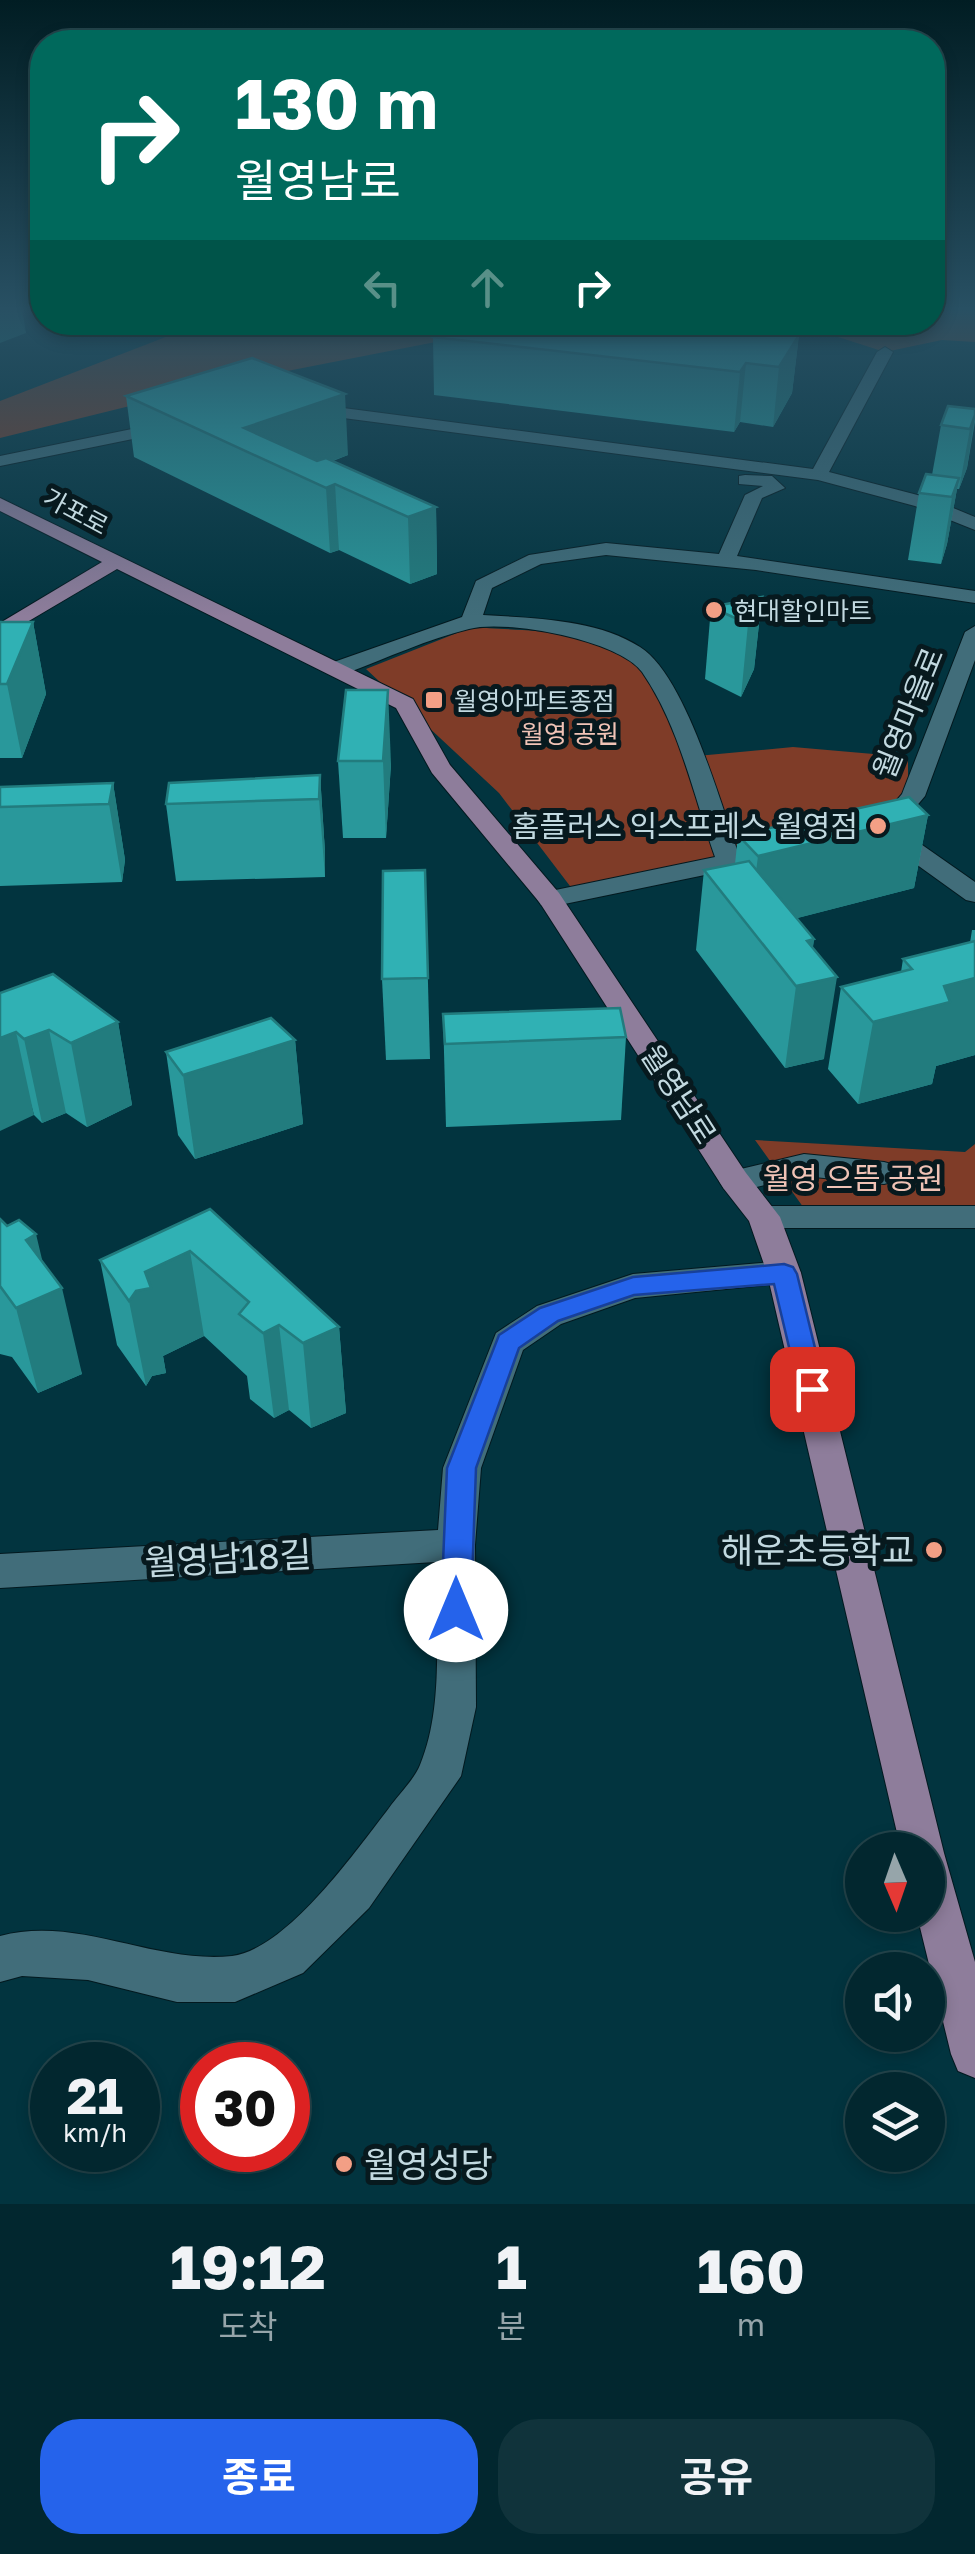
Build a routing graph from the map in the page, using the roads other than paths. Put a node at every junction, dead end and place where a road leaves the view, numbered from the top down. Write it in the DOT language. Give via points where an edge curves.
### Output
graph roads {
  1 [pos="352,412"];
  2 [pos="852,412"];
  3 [pos="199,420"];
  4 [pos="658,454"];
  5 [pos="0,462"];
  6 [pos="819,475"];
  7 [pos="0,504"];
  8 [pos="975,524"];
  9 [pos="726,560"];
  10 [pos="114,563"];
  11 [pos="975,596"];
  12 [pos="471,621"];
  13 [pos="0,632"];
  14 [pos="975,632"];
  15 [pos="340,668"];
  16 [pos="806,846"];
  17 [pos="728,862"];
  18 [pos="975,894"];
  19 [pos="550,899"];
  20 [pos="884,1173"];
  21 [pos="735,1181"];
  22 [pos="975,1217"];
  23 [pos="764,1218"];
  24 [pos="784,1274"];
  25 [pos="456,1545"];
  26 [pos="0,1571"];
  27 [pos="919,1832"];
  28 [pos="945,1907"];
  29 [pos="961,1944"];
  30 [pos="0,1959"];
  31 [pos="975,2054"];
  1 -- 4 [label="street"];
  2 -- 6 [label="street"];
  3 -- 5 [label="street"];
  4 -- 6 [label="street"];
  4 -- 9 [label="street" via="649,472 766,480 776,488 754,495"];
  6 -- 8 [label="street" via="922,502"];
  7 -- 10 [label="main road, 가포로"];
  9 -- 11 [label="street"];
  9 -- 12 [label="street" via="648,550 568,551 484,584"];
  10 -- 13 [label="main road, 가포로"];
  10 -- 15 [label="main road, 월영남로"];
  12 -- 15 [label="street"];
  12 -- 17 [label="street" via="618,642 640,654 663,689"];
  14 -- 18 [label="street, 월영마을로" via="913,796 874,832"];
  15 -- 19 [label="main road, 월영남로" via="405,704 440,768"];
  16 -- 17 [label="street"];
  17 -- 19 [label="street"];
  19 -- 21 [label="main road, 월영남로"];
  20 -- 21 [label="street" via="804,1165"];
  21 -- 23 [label="main road, 월영남로"];
  22 -- 23 [label="street"];
  23 -- 24 [label="main road, 월영남로"];
  24 -- 25 [label="street" via="633,1286 549,1314 508,1342 462,1468"];
  24 -- 27 [label="main road, 월영남로"];
  25 -- 26 [label="street, 월영남18길"];
  25 -- 30 [label="street" via="455,1707 439,1776 354,1892 287,1957 235,1979 177,1979 88,1957 22,1953"];
  28 -- 29 [label="main road"];
  29 -- 31 [label="main road"];
}
